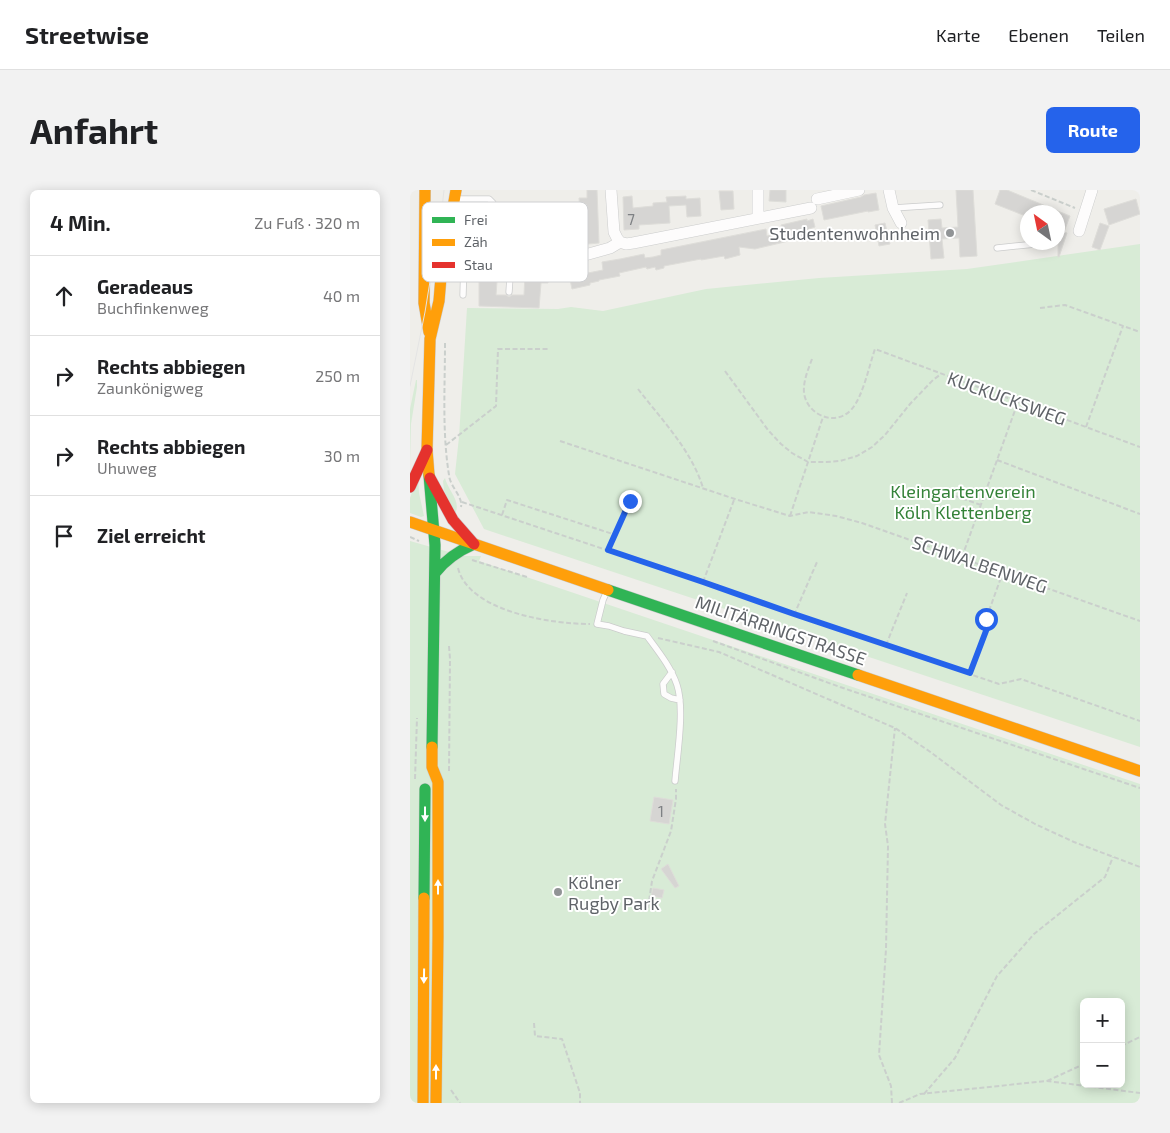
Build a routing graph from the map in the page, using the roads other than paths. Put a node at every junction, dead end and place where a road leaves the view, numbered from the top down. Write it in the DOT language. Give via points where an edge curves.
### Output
graph roads {
  1 [pos="611,190"];
  2 [pos="758,190"];
  3 [pos="859,190"];
  4 [pos="888,190"];
  5 [pos="1092,190"];
  6 [pos="456,194"];
  7 [pos="492,202"];
  8 [pos="940,205"];
  9 [pos="893,208"];
  10 [pos="758,218"];
  11 [pos="901,223"];
  12 [pos="1078,231"];
  13 [pos="620,242"];
  14 [pos="1020,246"];
  15 [pos="997,248"];
  16 [pos="588,254"];
  17 [pos="424,282"];
  18 [pos="441,282"];
  19 [pos="464,282"];
  20 [pos="510,282"];
  21 [pos="509,292"];
  22 [pos="463,295"];
  23 [pos="430,338"];
  24 [pos="427,450"];
  25 [pos="429,475"];
  26 [pos="410,486"];
  27 [pos="410,522"];
  28 [pos="435,532"];
  29 [pos="474,544"];
  30 [pos="435,574"];
  31 [pos="608,589"];
  32 [pos="672,672"];
  33 [pos="680,700"];
  34 [pos="432,766"];
  35 [pos="1140,771"];
  36 [pos="675,781"];
  37 [pos="423,1103"];
  38 [pos="436,1103"];
  1 -- 13 [label="street" via="614,232"];
  2 -- 10 [label="street"];
  3 -- 10 [label="street"];
  4 -- 9 [label="street"];
  5 -- 12 [label="street"];
  6 -- 7 [label="lane"];
  8 -- 9 [label="lane"];
  9 -- 11 [label="street"];
  10 -- 13 [label="street" via="633,243"];
  13 -- 16 [label="street"];
  14 -- 15 [label="lane"];
  17 -- 23 [label="main road"];
  18 -- 23 [label="main road"];
  19 -- 22 [label="lane"];
  20 -- 21 [label="lane"];
  23 -- 24 [label="main road"];
  24 -- 25 [label="main road"];
  24 -- 26 [label="main road"];
  25 -- 28 [label="main road"];
  25 -- 29 [label="main road" via="453,520"];
  27 -- 28 [label="main road, MILITÄRRINGSTRASSE"];
  28 -- 29 [label="main road, MILITÄRRINGSTRASSE"];
  28 -- 30 [label="main road"];
  29 -- 30 [label="main road" via="452,554"];
  29 -- 31 [label="main road, MILITÄRRINGSTRASSE"];
  30 -- 34 [label="main road"];
  31 -- 32 [label="lane" via="597,624 647,636"];
  31 -- 35 [label="main road, MILITÄRRINGSTRASSE"];
  32 -- 33 [label="lane"];
  32 -- 33 [label="lane" via="663,684 664,694"];
  33 -- 36 [label="lane"];
  34 -- 37 [label="main road, one-way" via="425,782"];
  38 -- 34 [label="main road, one-way" via="438,782"];
}
